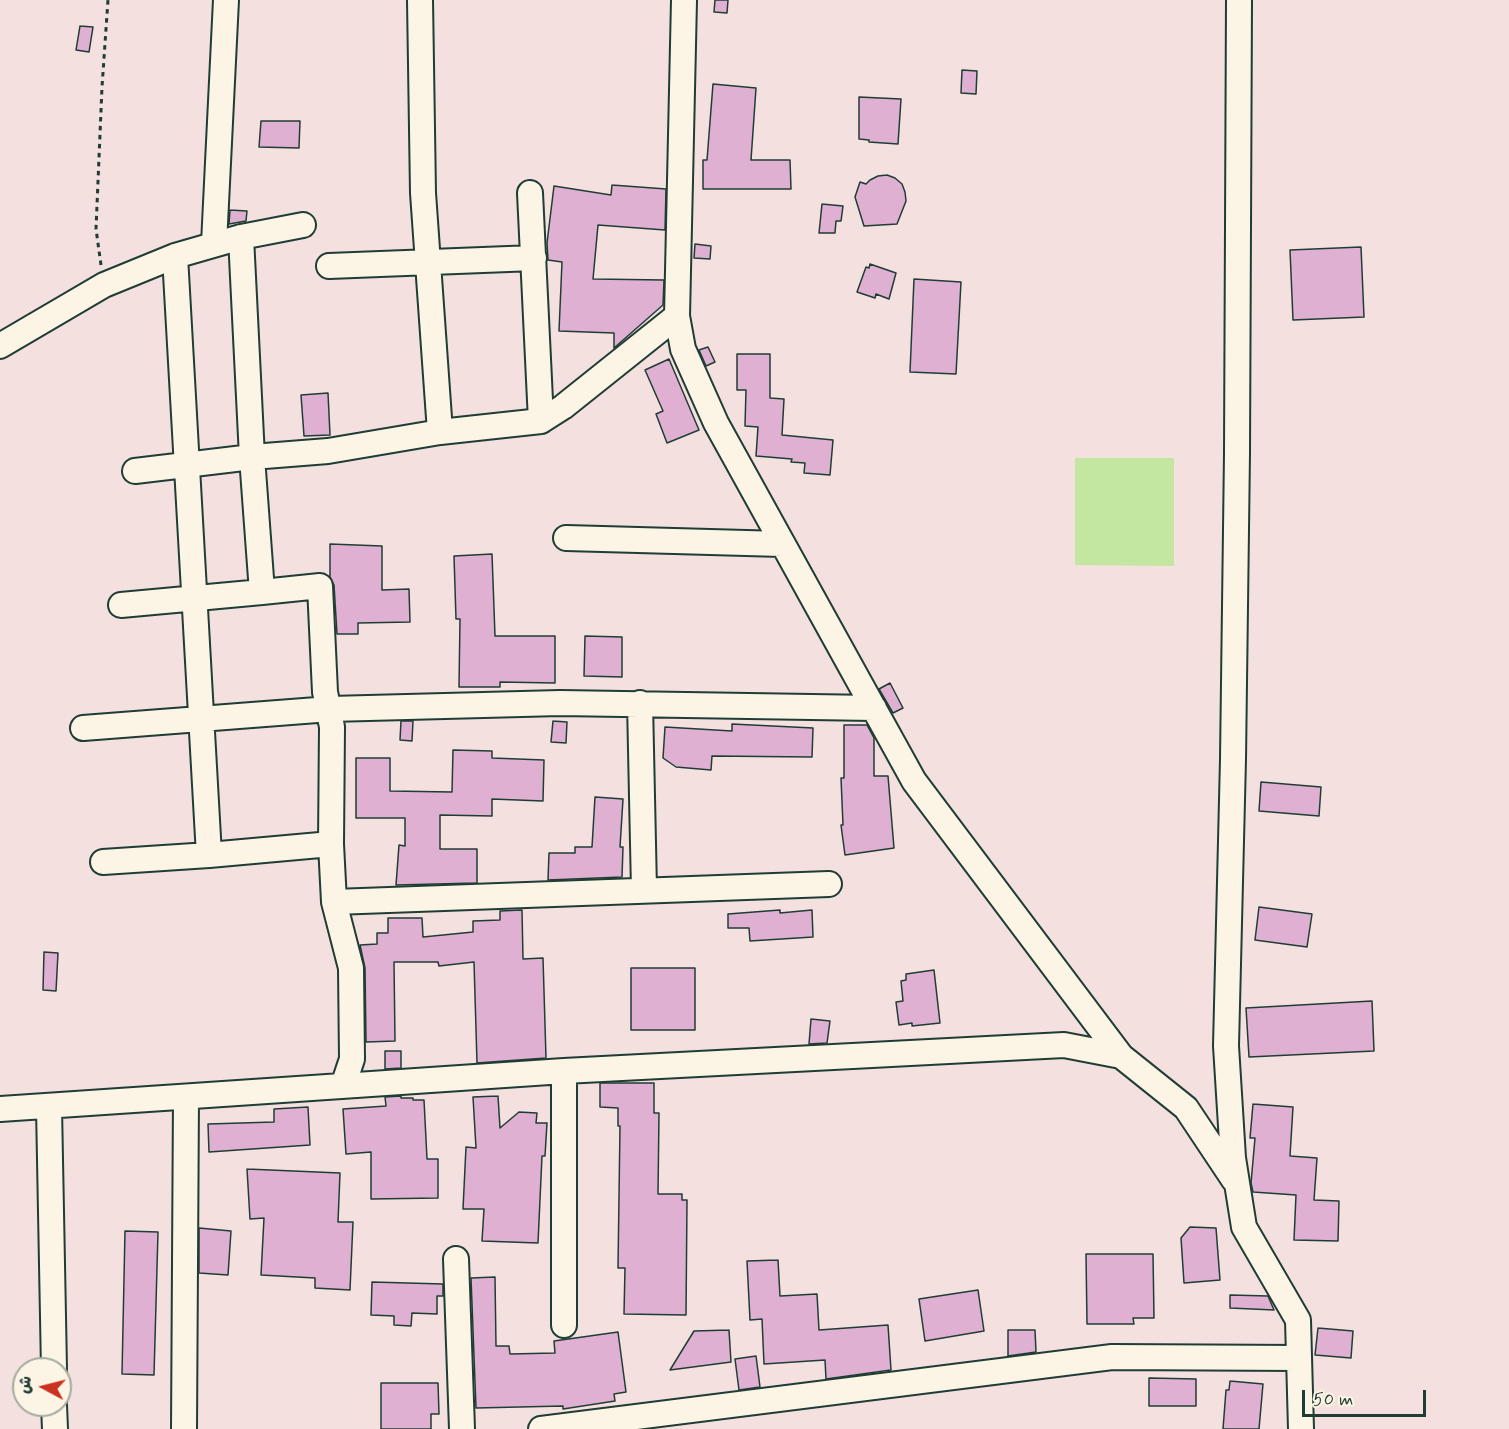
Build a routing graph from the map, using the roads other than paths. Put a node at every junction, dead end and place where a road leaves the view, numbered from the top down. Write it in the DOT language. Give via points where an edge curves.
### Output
graph roads {
  1 [pos="226,0"];
  2 [pos="420,0"];
  3 [pos="684,0"];
  4 [pos="1239,0"];
  5 [pos="530,193"];
  6 [pos="303,225"];
  7 [pos="240,237"];
  8 [pos="214,244"];
  9 [pos="175,256"];
  10 [pos="534,258"];
  11 [pos="428,262"];
  12 [pos="329,266"];
  13 [pos="677,316"];
  14 [pos="0,346"];
  15 [pos="540,420"];
  16 [pos="440,432"];
  17 [pos="252,457"];
  18 [pos="188,465"];
  19 [pos="135,471"];
  20 [pos="566,538"];
  21 [pos="782,544"];
  22 [pos="262,592"];
  23 [pos="195,599"];
  24 [pos="121,605"];
  25 [pos="640,703"];
  26 [pos="874,708"];
  27 [pos="330,710"];
  28 [pos="202,720"];
  29 [pos="83,728"];
  30 [pos="332,844"];
  31 [pos="209,855"];
  32 [pos="103,862"];
  33 [pos="829,884"];
  34 [pos="644,890"];
  35 [pos="334,902"];
  36 [pos="1121,1056"];
  37 [pos="564,1071"];
  38 [pos="343,1086"];
  39 [pos="186,1097"];
  40 [pos="50,1107"];
  41 [pos="0,1109"];
  42 [pos="1238,1186"];
  43 [pos="456,1259"];
  44 [pos="564,1325"];
  45 [pos="54,1357"];
  46 [pos="1299,1358"];
  47 [pos="571,1427"];
  48 [pos="184,1429"];
  49 [pos="462,1429"];
  50 [pos="541,1429"];
  51 [pos="1301,1429"];
  1 -- 8 [label="street"];
  2 -- 11 [label="street"];
  3 -- 13 [label="street"];
  4 -- 42 [label="street" via="1236,594 1226,1046"];
  5 -- 10 [label="street"];
  6 -- 7 [label="street"];
  7 -- 8 [label="street"];
  7 -- 17 [label="street"];
  8 -- 9 [label="street"];
  9 -- 14 [label="street" via="104,285"];
  9 -- 18 [label="street"];
  10 -- 11 [label="street"];
  10 -- 15 [label="street"];
  11 -- 12 [label="street"];
  11 -- 16 [label="street"];
  13 -- 15 [label="street" via="563,407"];
  13 -- 21 [label="street" via="683,349 716,423"];
  15 -- 16 [label="street"];
  16 -- 17 [label="street" via="328,451"];
  17 -- 18 [label="street"];
  17 -- 22 [label="street"];
  18 -- 19 [label="street"];
  18 -- 23 [label="street"];
  20 -- 21 [label="street"];
  21 -- 26 [label="street"];
  22 -- 23 [label="street"];
  22 -- 27 [label="street" via="320,586"];
  23 -- 24 [label="street"];
  23 -- 28 [label="street"];
  25 -- 26 [label="street"];
  25 -- 27 [label="street"];
  25 -- 34 [label="street"];
  26 -- 36 [label="street" via="914,781"];
  27 -- 28 [label="street"];
  27 -- 30 [label="street"];
  28 -- 29 [label="street"];
  28 -- 31 [label="street"];
  30 -- 31 [label="street"];
  30 -- 35 [label="street"];
  31 -- 32 [label="street"];
  33 -- 34 [label="street"];
  34 -- 35 [label="street"];
  35 -- 38 [label="street" via="351,968 352,1059"];
  36 -- 37 [label="street" via="1064,1045"];
  36 -- 42 [label="street" via="1186,1108"];
  37 -- 38 [label="street"];
  37 -- 44 [label="street"];
  38 -- 39 [label="street"];
  39 -- 40 [label="street"];
  39 -- 48 [label="street"];
  40 -- 41 [label="street"];
  40 -- 45 [label="street"];
  42 -- 46 [label="street" via="1244,1227 1298,1320"];
  43 -- 49 [label="street"];
  46 -- 47 [label="street" via="1112,1357"];
  46 -- 51 [label="street"];
  47 -- 50 [label="street"];
}
